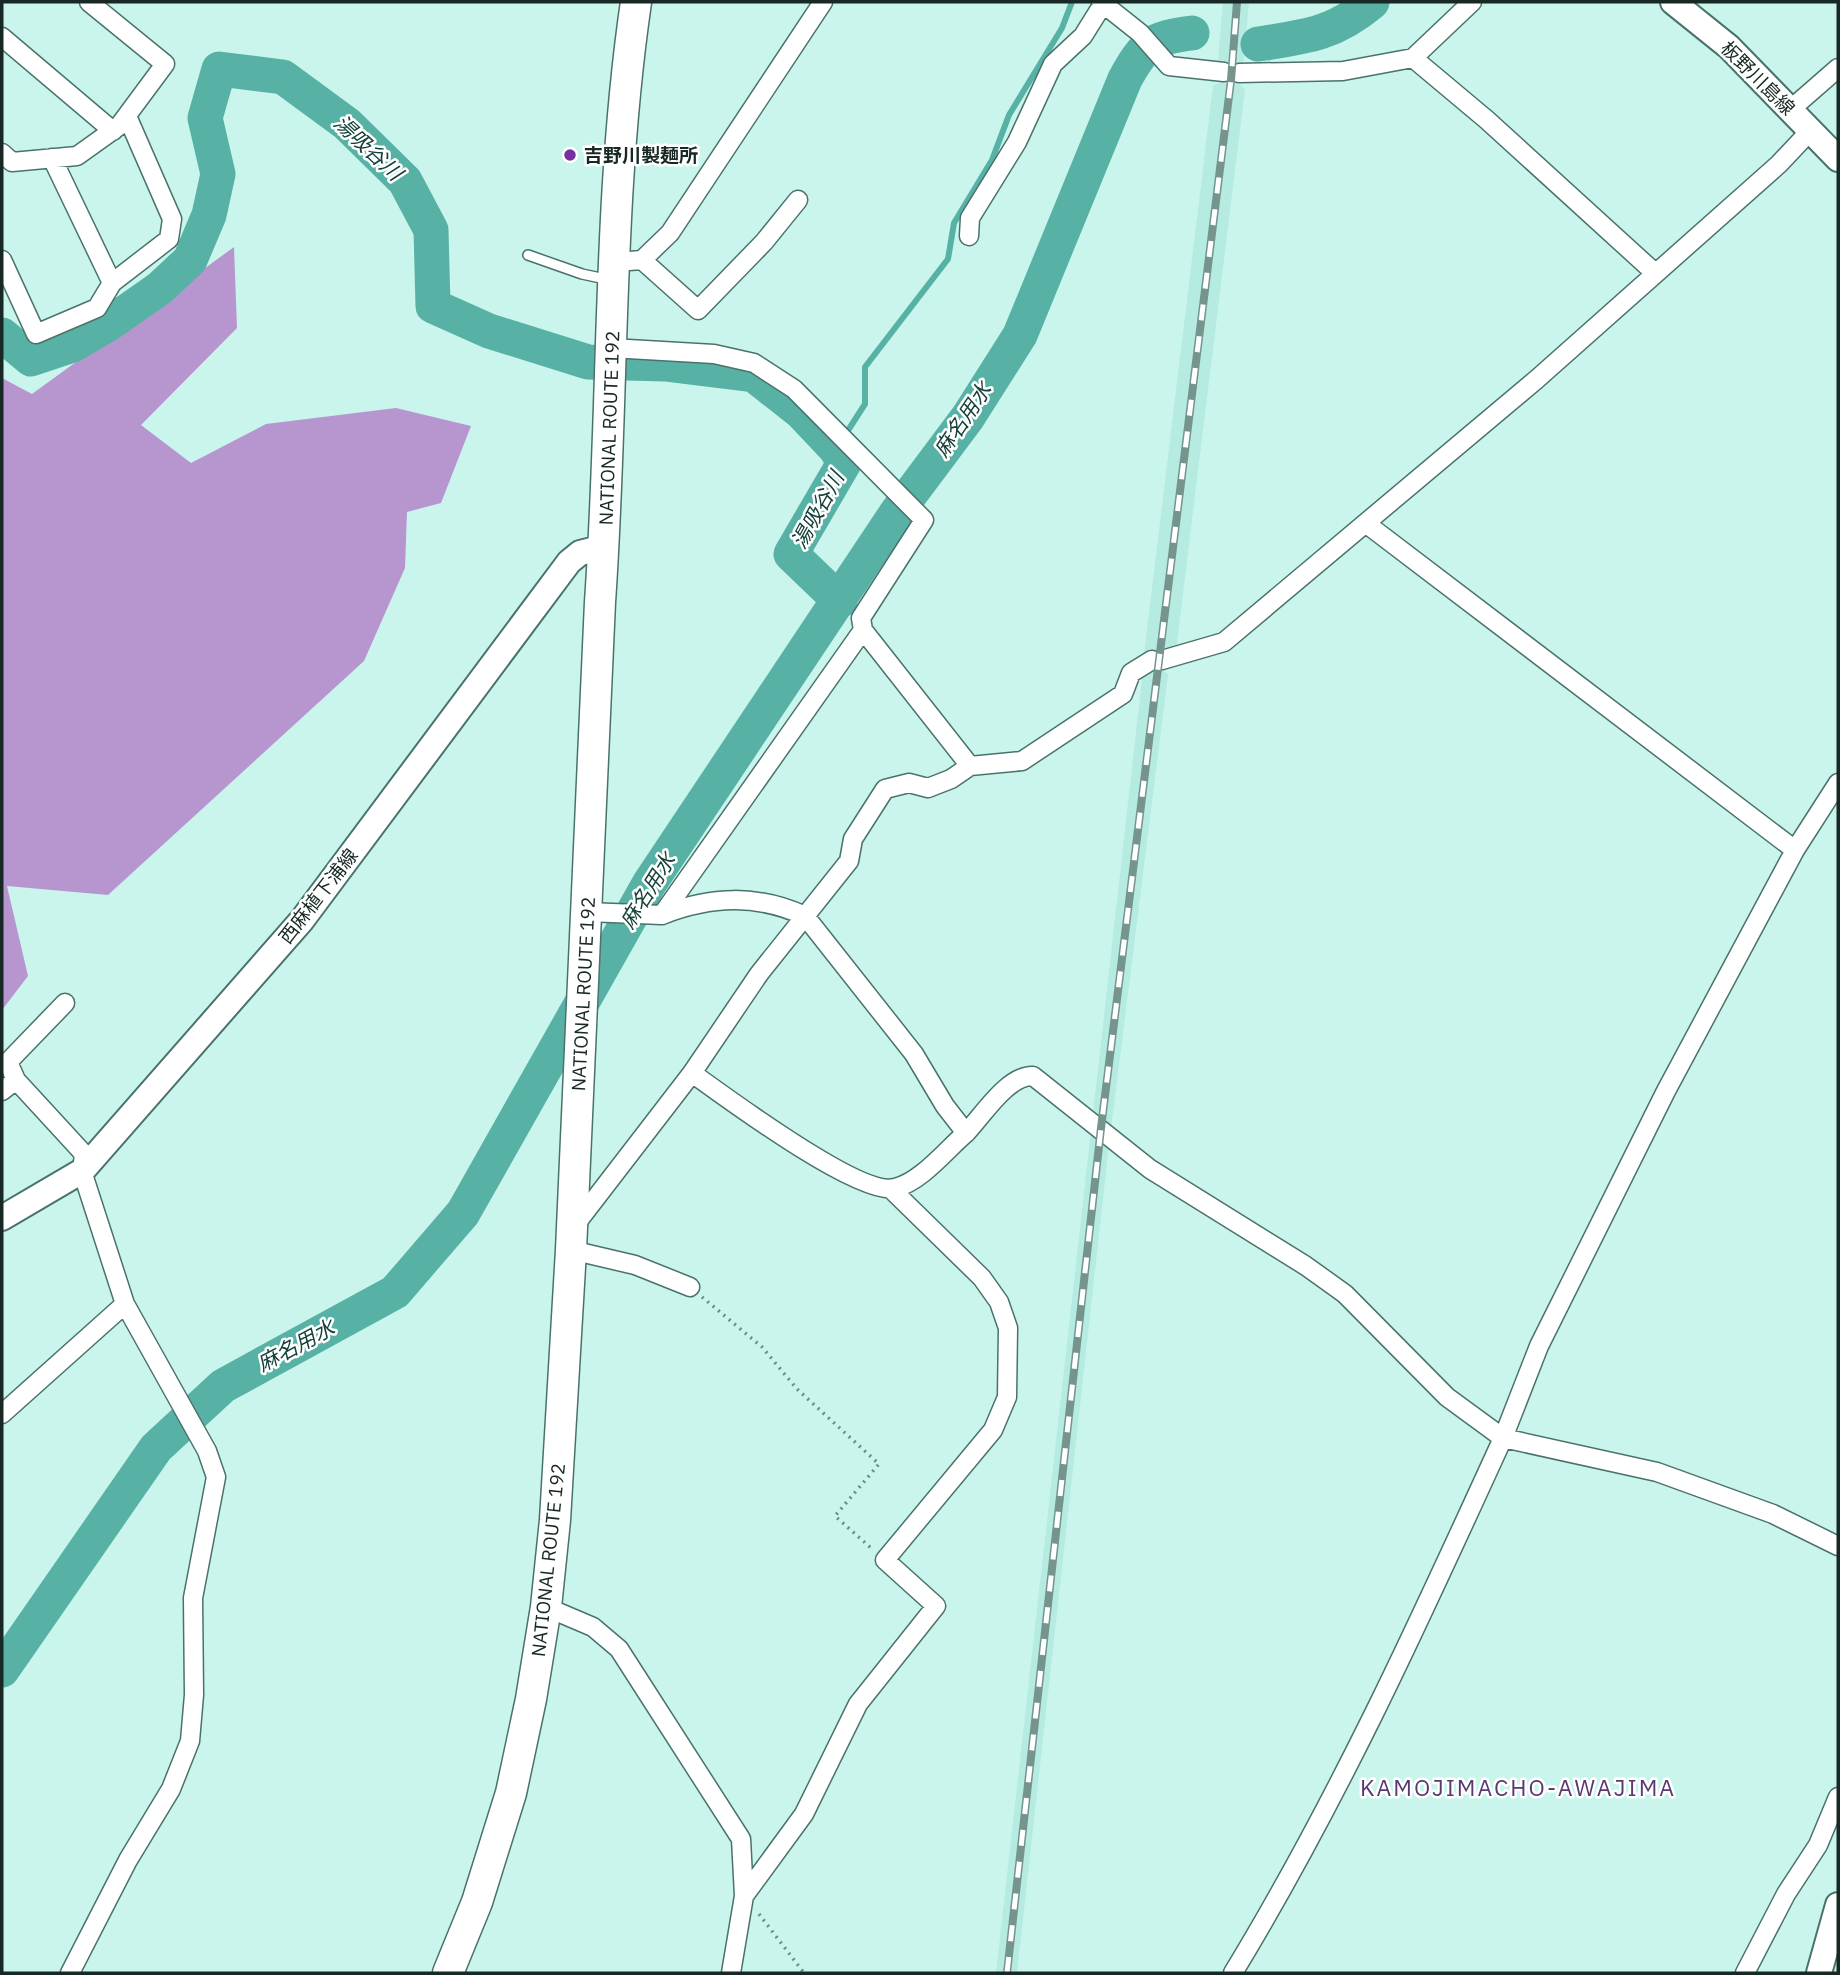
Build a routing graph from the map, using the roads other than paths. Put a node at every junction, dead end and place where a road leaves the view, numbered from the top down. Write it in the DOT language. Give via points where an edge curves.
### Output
graph roads {
  1 [pos="89,2"];
  2 [pos="636,2"];
  3 [pos="823,2"];
  4 [pos="1472,2"];
  5 [pos="1673,2"];
  6 [pos="1102,3"];
  7 [pos="2,37"];
  8 [pos="1413,58"];
  9 [pos="1838,68"];
  10 [pos="1791,109"];
  11 [pos="127,116"];
  12 [pos="1811,130"];
  13 [pos="113,131"];
  14 [pos="52,158"];
  15 [pos="1838,159"];
  16 [pos="5,161"];
  17 [pos="798,200"];
  18 [pos="969,236"];
  19 [pos="528,255"];
  20 [pos="2,260"];
  21 [pos="624,267"];
  22 [pos="1655,273"];
  23 [pos="112,283"];
  24 [pos="610,358"];
  25 [pos="1368,525"];
  26 [pos="604,547"];
  27 [pos="863,630"];
  28 [pos="970,766"];
  29 [pos="1838,783"];
  30 [pos="1796,850"];
  31 [pos="600,912"];
  32 [pos="657,915"];
  33 [pos="805,916"];
  34 [pos="65,1003"];
  35 [pos="692,1073"];
  36 [pos="9,1085"];
  37 [pos="966,1133"];
  38 [pos="82,1171"];
  39 [pos="892,1189"];
  40 [pos="2,1218"];
  41 [pos="572,1239"];
  42 [pos="690,1287"];
  43 [pos="125,1304"];
  44 [pos="2,1413"];
  45 [pos="1503,1438"];
  46 [pos="1838,1546"];
  47 [pos="546,1607"];
  48 [pos="1838,1797"];
  49 [pos="744,1896"];
  50 [pos="1838,1905"];
  51 [pos="70,1973"];
  52 [pos="448,1973"];
  53 [pos="731,1973"];
  54 [pos="1233,1973"];
  55 [pos="1745,1973"];
  56 [pos="1819,1973"];
  1 -- 11 [label="street" via="165,65"];
  2 -- 21 [label="highway, NATIONAL ROUTE 192" via="627,62"];
  3 -- 21 [label="street" via="670,233"];
  4 -- 8 [label="street"];
  5 -- 10 [label="main road, 板野川島線" via="1729,47"];
  6 -- 8 [label="street" via="1140,33 1169,66 1231,72 1343,71"];
  6 -- 18 [label="street" via="1083,36 1053,64 1017,142 970,218"];
  7 -- 13 [label="street"];
  8 -- 22 [label="street"];
  9 -- 10 [label="street"];
  10 -- 12 [label="main road, 板野川島線"];
  11 -- 13 [label="street"];
  11 -- 23 [label="street" via="172,219 169,239"];
  12 -- 15 [label="main road, 板野川島線"];
  12 -- 22 [label="street"];
  13 -- 14 [label="street" via="77,156"];
  14 -- 16 [label="street"];
  14 -- 23 [label="street"];
  17 -- 21 [label="street" via="698,310"];
  19 -- 21 [label="lane" via="582,274"];
  20 -- 23 [label="street" via="36,334 97,308"];
  21 -- 24 [label="highway, NATIONAL ROUTE 192"];
  22 -- 25 [label="street"];
  24 -- 26 [label="highway, NATIONAL ROUTE 192"];
  24 -- 27 [label="street" via="714,354 754,363 794,389 924,520 861,618"];
  25 -- 28 [label="street" via="1224,642 1157,660 1131,673 1123,694 1022,761"];
  25 -- 30 [label="street"];
  26 -- 31 [label="highway, NATIONAL ROUTE 192"];
  26 -- 38 [label="main road, 西麻植下浦線" via="580,553 569,562 302,920"];
  27 -- 28 [label="street"];
  27 -- 32 [label="street"];
  28 -- 33 [label="street" via="928,788 909,783 885,789 853,839 849,861"];
  29 -- 30 [label="street"];
  30 -- 45 [label="street" via="1666,1091 1539,1346"];
  31 -- 32 [label="street"];
  31 -- 41 [label="highway, NATIONAL ROUTE 192" via="584,965"];
  32 -- 33 [label="street" via="726,898 781,905"];
  33 -- 35 [label="street"];
  33 -- 37 [label="street" via="914,1054"];
  34 -- 36 [label="street" via="8,1062"];
  35 -- 39 [label="street" via="793,1143 868,1183"];
  35 -- 41 [label="street"];
  36 -- 38 [label="street" via="84,1154"];
  37 -- 39 [label="street" via="909,1183"];
  37 -- 45 [label="street" via="1012,1083 1033,1076 1150,1169 1345,1294 1447,1396"];
  38 -- 40 [label="main road, 西麻植下浦線"];
  38 -- 43 [label="street"];
  39 -- 49 [label="street" via="982,1278 999,1302 1008,1328 1007,1397 993,1430 885,1560 936,1606 858,1704 804,1814"];
  41 -- 42 [label="street"];
  41 -- 47 [label="highway, NATIONAL ROUTE 192"];
  43 -- 44 [label="street"];
  43 -- 51 [label="street" via="207,1451 216,1477 193,1598 190,1741 171,1788"];
  45 -- 46 [label="street" via="1657,1472 1761,1510"];
  45 -- 54 [label="street" via="1342,1783"];
  47 -- 49 [label="street" via="593,1627 619,1649 741,1839"];
  47 -- 52 [label="highway, NATIONAL ROUTE 192" via="511,1793 477,1902"];
  48 -- 55 [label="street" via="1818,1845 1786,1894"];
  49 -- 53 [label="street"];
  50 -- 56 [label="main road"];
}
